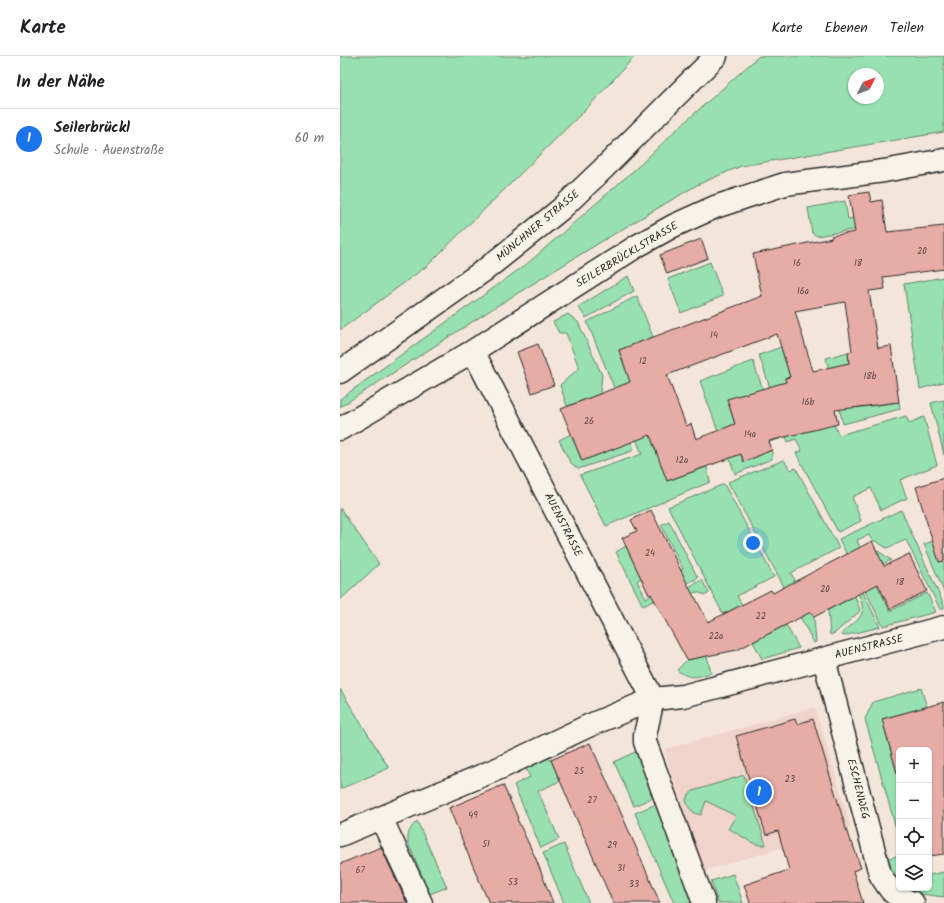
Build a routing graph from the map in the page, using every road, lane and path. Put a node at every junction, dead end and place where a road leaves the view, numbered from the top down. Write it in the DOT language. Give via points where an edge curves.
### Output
graph roads {
  1 [pos="716,56"];
  2 [pos="944,160"];
  3 [pos="473,351"];
  4 [pos="340,372"];
  5 [pos="340,429"];
  6 [pos="944,628"];
  7 [pos="824,659"];
  8 [pos="653,699"];
  9 [pos="381,818"];
  10 [pos="340,835"];
  11 [pos="421,903"];
  12 [pos="704,903"];
  13 [pos="913,903"];
  1 -- 4 [label="street, MÜNCHNER STRASSE" via="605,167 540,226 486,269"];
  2 -- 3 [label="street, SEILERBRÜCKLSTRASSE" via="785,184 715,207 637,246"];
  3 -- 5 [label="street, SEILERBRÜCKLSTRASSE"];
  3 -- 8 [label="street, AUENSTRASSE"];
  6 -- 7 [label="street, AUENSTRASSE"];
  7 -- 8 [label="street, AUENSTRASSE" via="683,696"];
  7 -- 13 [label="street, ESCHENWEG" via="880,874 890,891"];
  8 -- 9 [label="street, AUENSTRASSE"];
  8 -- 12 [label="street" via="645,742"];
  9 -- 10 [label="street, AUENSTRASSE"];
  9 -- 11 [label="street"];
}
